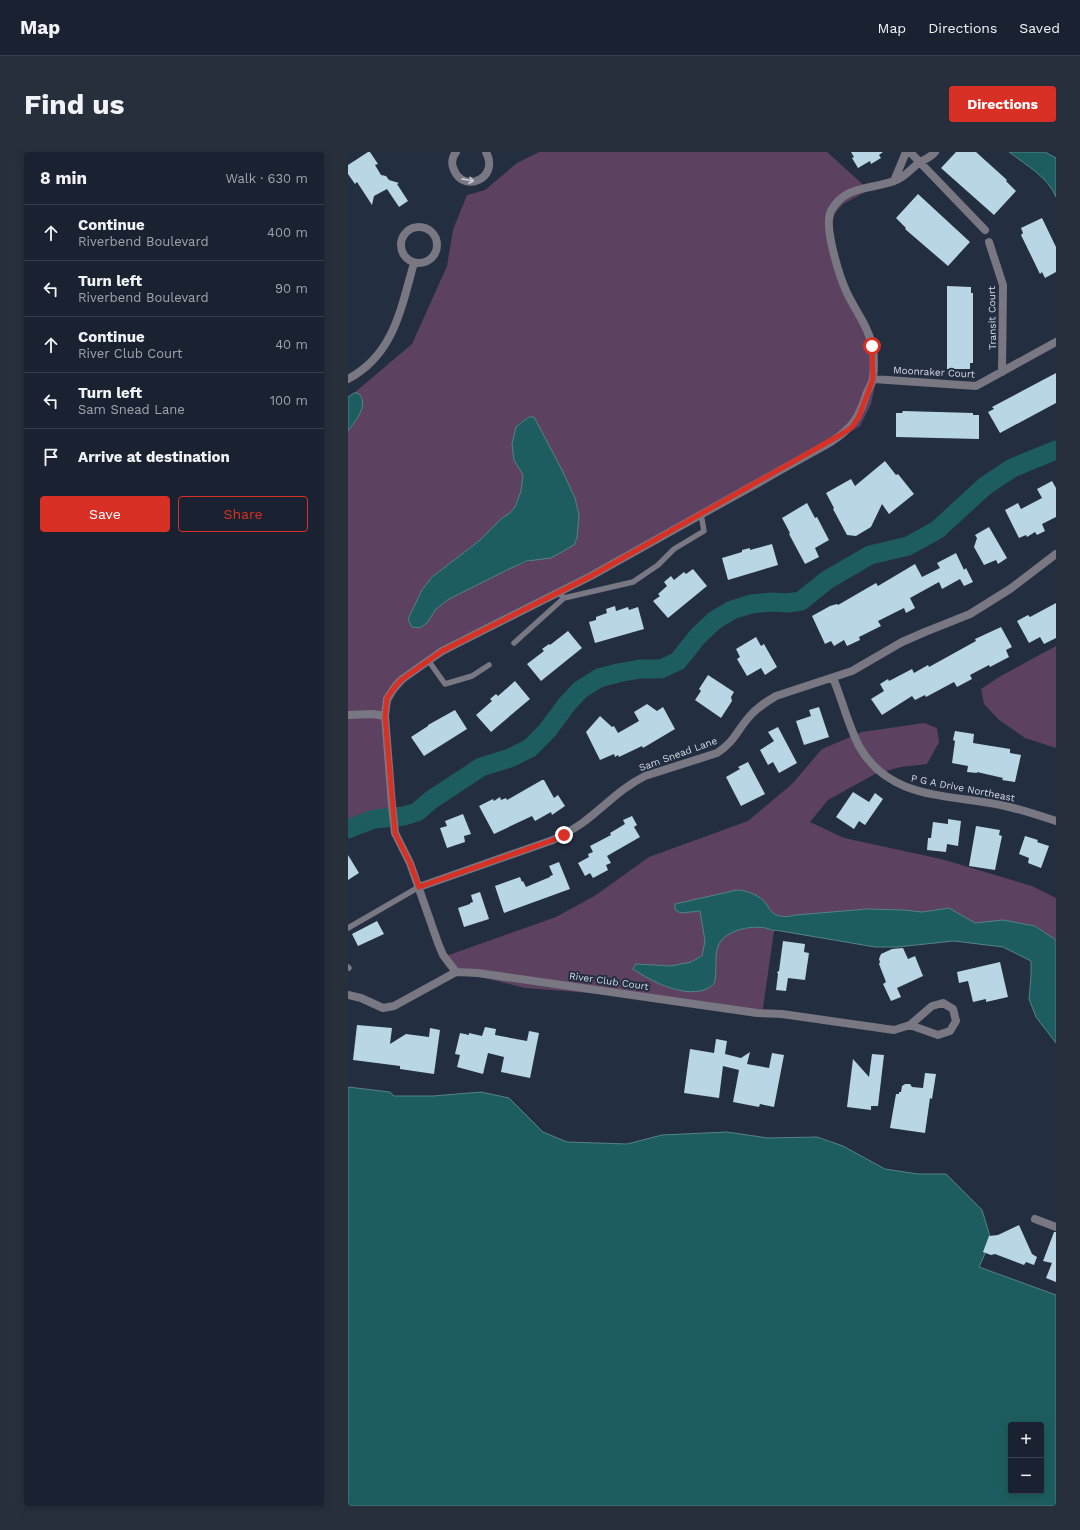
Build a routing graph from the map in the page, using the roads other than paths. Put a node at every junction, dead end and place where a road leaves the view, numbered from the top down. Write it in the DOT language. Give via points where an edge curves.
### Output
graph roads {
  1 [pos="456,152"];
  2 [pos="487,152"];
  3 [pos="906,152"];
  4 [pos="910,152"];
  5 [pos="935,152"];
  6 [pos="920,163"];
  7 [pos="894,181"];
  8 [pos="985,230"];
  9 [pos="989,242"];
  10 [pos="414,263"];
  11 [pos="1056,342"];
  12 [pos="1002,372"];
  13 [pos="348,379"];
  14 [pos="873,379"];
  15 [pos="701,514"];
  16 [pos="1056,554"];
  17 [pos="561,595"];
  18 [pos="514,643"];
  19 [pos="428,660"];
  20 [pos="489,665"];
  21 [pos="833,678"];
  22 [pos="348,715"];
  23 [pos="385,716"];
  24 [pos="1056,821"];
  25 [pos="419,887"];
  26 [pos="348,928"];
  27 [pos="456,972"];
  28 [pos="348,995"];
  29 [pos="910,1025"];
  30 [pos="1035,1219"];
  31 [pos="1056,1227"];
  1 -- 2 [label="street, one-way" via="452,160 455,173 470,182 481,179 488,170"];
  3 -- 7 [label="street"];
  4 -- 6 [label="street"];
  5 -- 6 [label="street"];
  6 -- 7 [label="street" via="904,177"];
  6 -- 8 [label="street"];
  7 -- 14 [label="street" via="846,194 830,213 828,224 842,282 871,340"];
  9 -- 12 [label="street, Transit Court" via="1003,285"];
  10 -- 10 [label="street" via="426,262 435,255 437,249 436,238 422,227 410,230 401,244 404,256"];
  10 -- 13 [label="street" via="389,339 371,363"];
  11 -- 12 [label="street, Moonraker Court"];
  12 -- 14 [label="street, Moonraker Court" via="976,386"];
  14 -- 15 [label="street" via="859,416 852,427"];
  15 -- 17 [label="street"];
  15 -- 17 [label="lane" via="704,531 674,549 658,565 633,582"];
  16 -- 21 [label="street, Sam Snead Lane" via="1010,589 970,614 902,642 857,668"];
  17 -- 18 [label="lane"];
  17 -- 19 [label="street" via="484,629"];
  19 -- 20 [label="lane" via="445,684 472,676"];
  19 -- 23 [label="street" via="394,688 387,698"];
  21 -- 24 [label="street, P G A Drive Northeast" via="859,746 873,765 894,782 916,791 1000,805"];
  21 -- 25 [label="street, Sam Snead Lane" via="765,702 748,717 727,747 717,753 634,781 564,835"];
  22 -- 23 [label="street"];
  23 -- 25 [label="street" via="395,833"];
  25 -- 26 [label="lane"];
  25 -- 27 [label="street" via="443,955"];
  27 -- 28 [label="street" via="394,1006 383,1008"];
  27 -- 29 [label="street, River Club Court" via="894,1030"];
  29 -- 29 [label="street, River Club Court" via="938,1035 950,1031 956,1021 953,1009 943,1003 932,1006"];
  30 -- 31 [label="street"];
}
